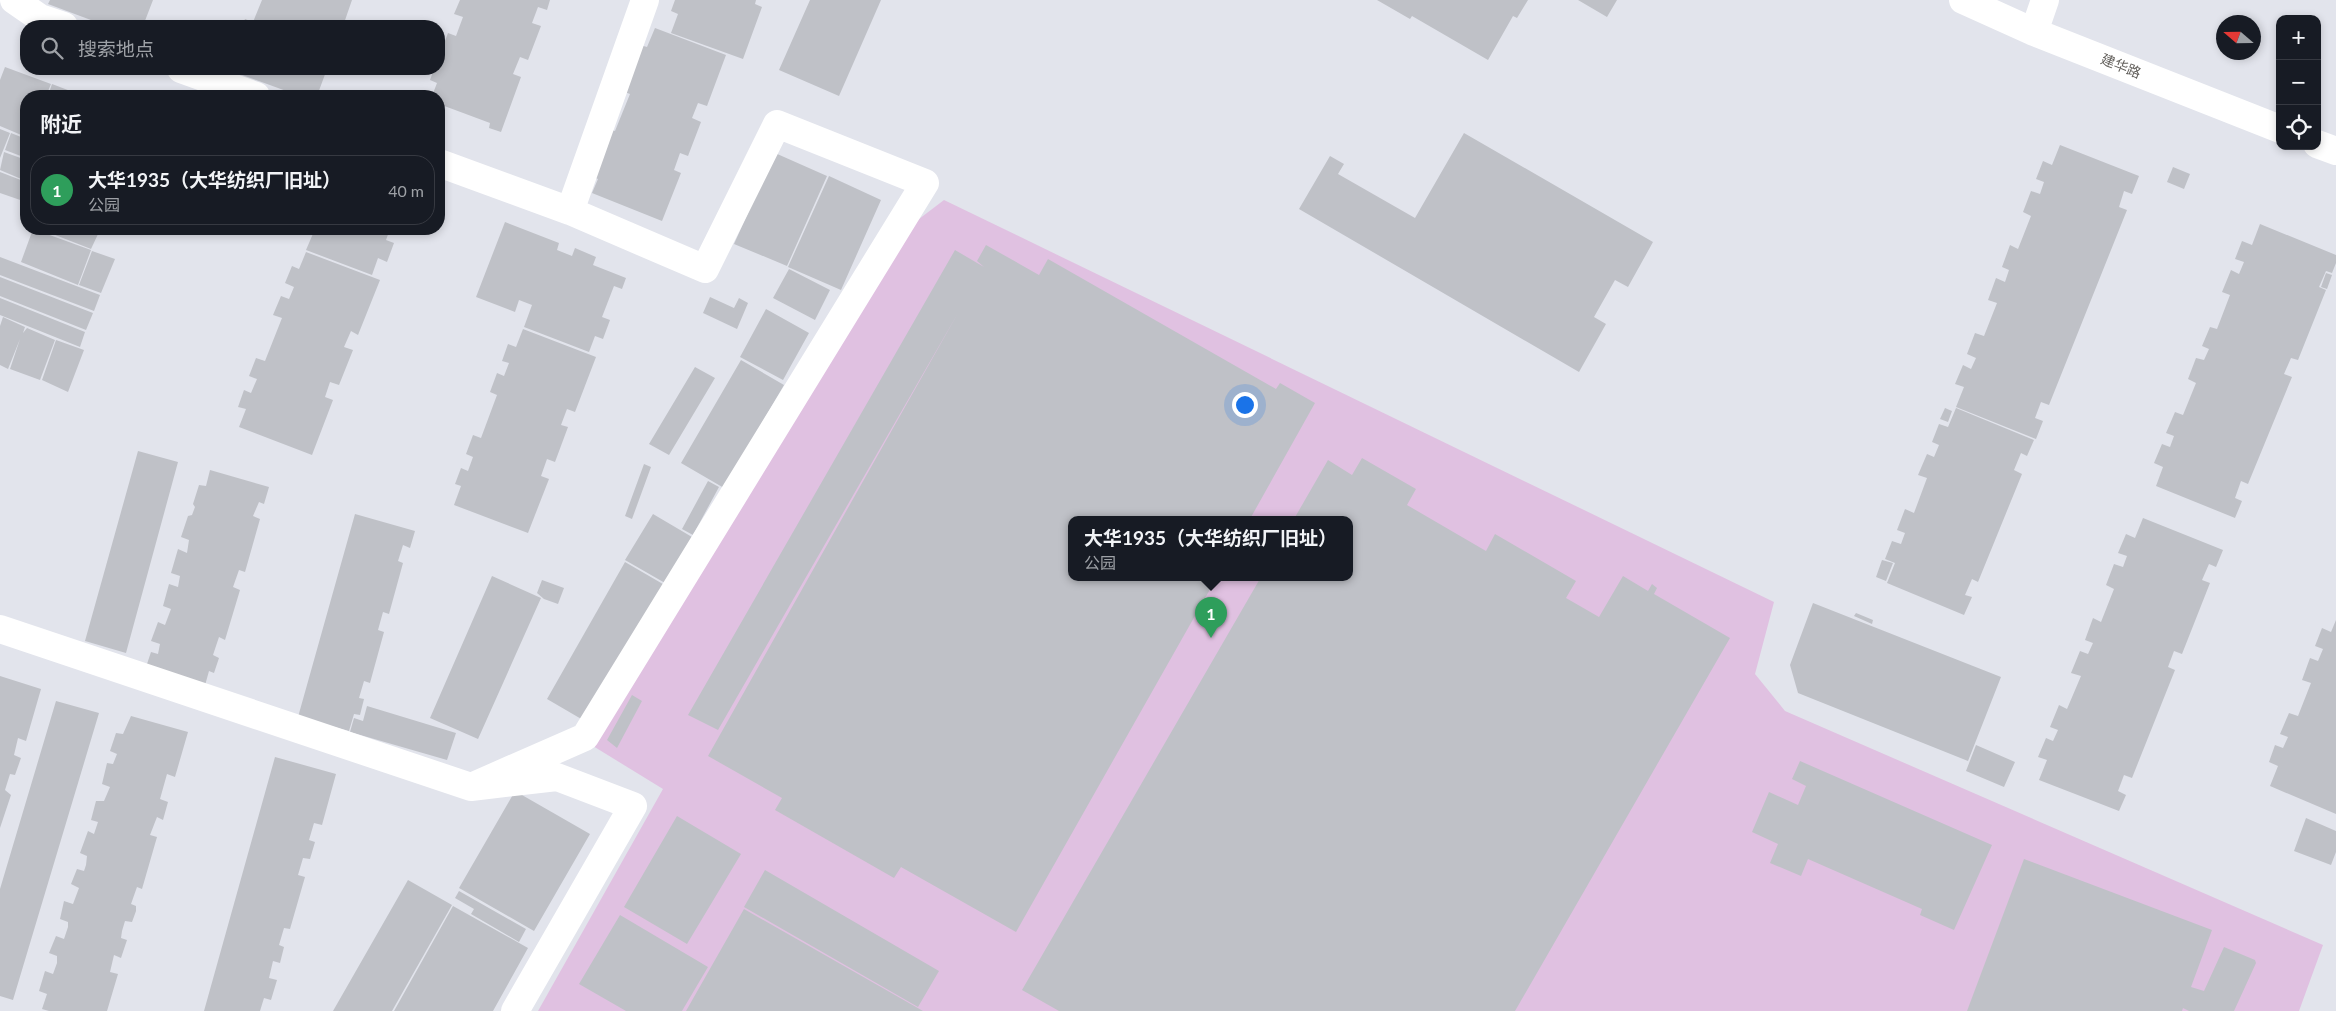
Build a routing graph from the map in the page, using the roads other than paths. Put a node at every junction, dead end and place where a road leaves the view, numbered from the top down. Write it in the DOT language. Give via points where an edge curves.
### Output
graph roads {
  1 [pos="14,0"];
  2 [pos="645,0"];
  3 [pos="1963,0"];
  4 [pos="2044,0"];
  5 [pos="46,20"];
  6 [pos="2034,32"];
  7 [pos="198,75"];
  8 [pos="239,90"];
  9 [pos="2276,127"];
  10 [pos="2321,145"];
  11 [pos="2336,151"];
  12 [pos="445,165"];
  13 [pos="570,211"];
  14 [pos="0,629"];
  15 [pos="471,787"];
  16 [pos="515,1011"];
  1 -- 5 [label="street"];
  2 -- 13 [label="street"];
  3 -- 6 [label="street, 建华路"];
  4 -- 6 [label="street"];
  6 -- 9 [label="street, 建华路"];
  7 -- 8 [label="street"];
  10 -- 11 [label="street"];
  12 -- 13 [label="street"];
  13 -- 15 [label="street" via="705,269 777,124 925,183 585,737"];
  14 -- 15 [label="street"];
  15 -- 16 [label="street" via="557,777 633,806"];
}
